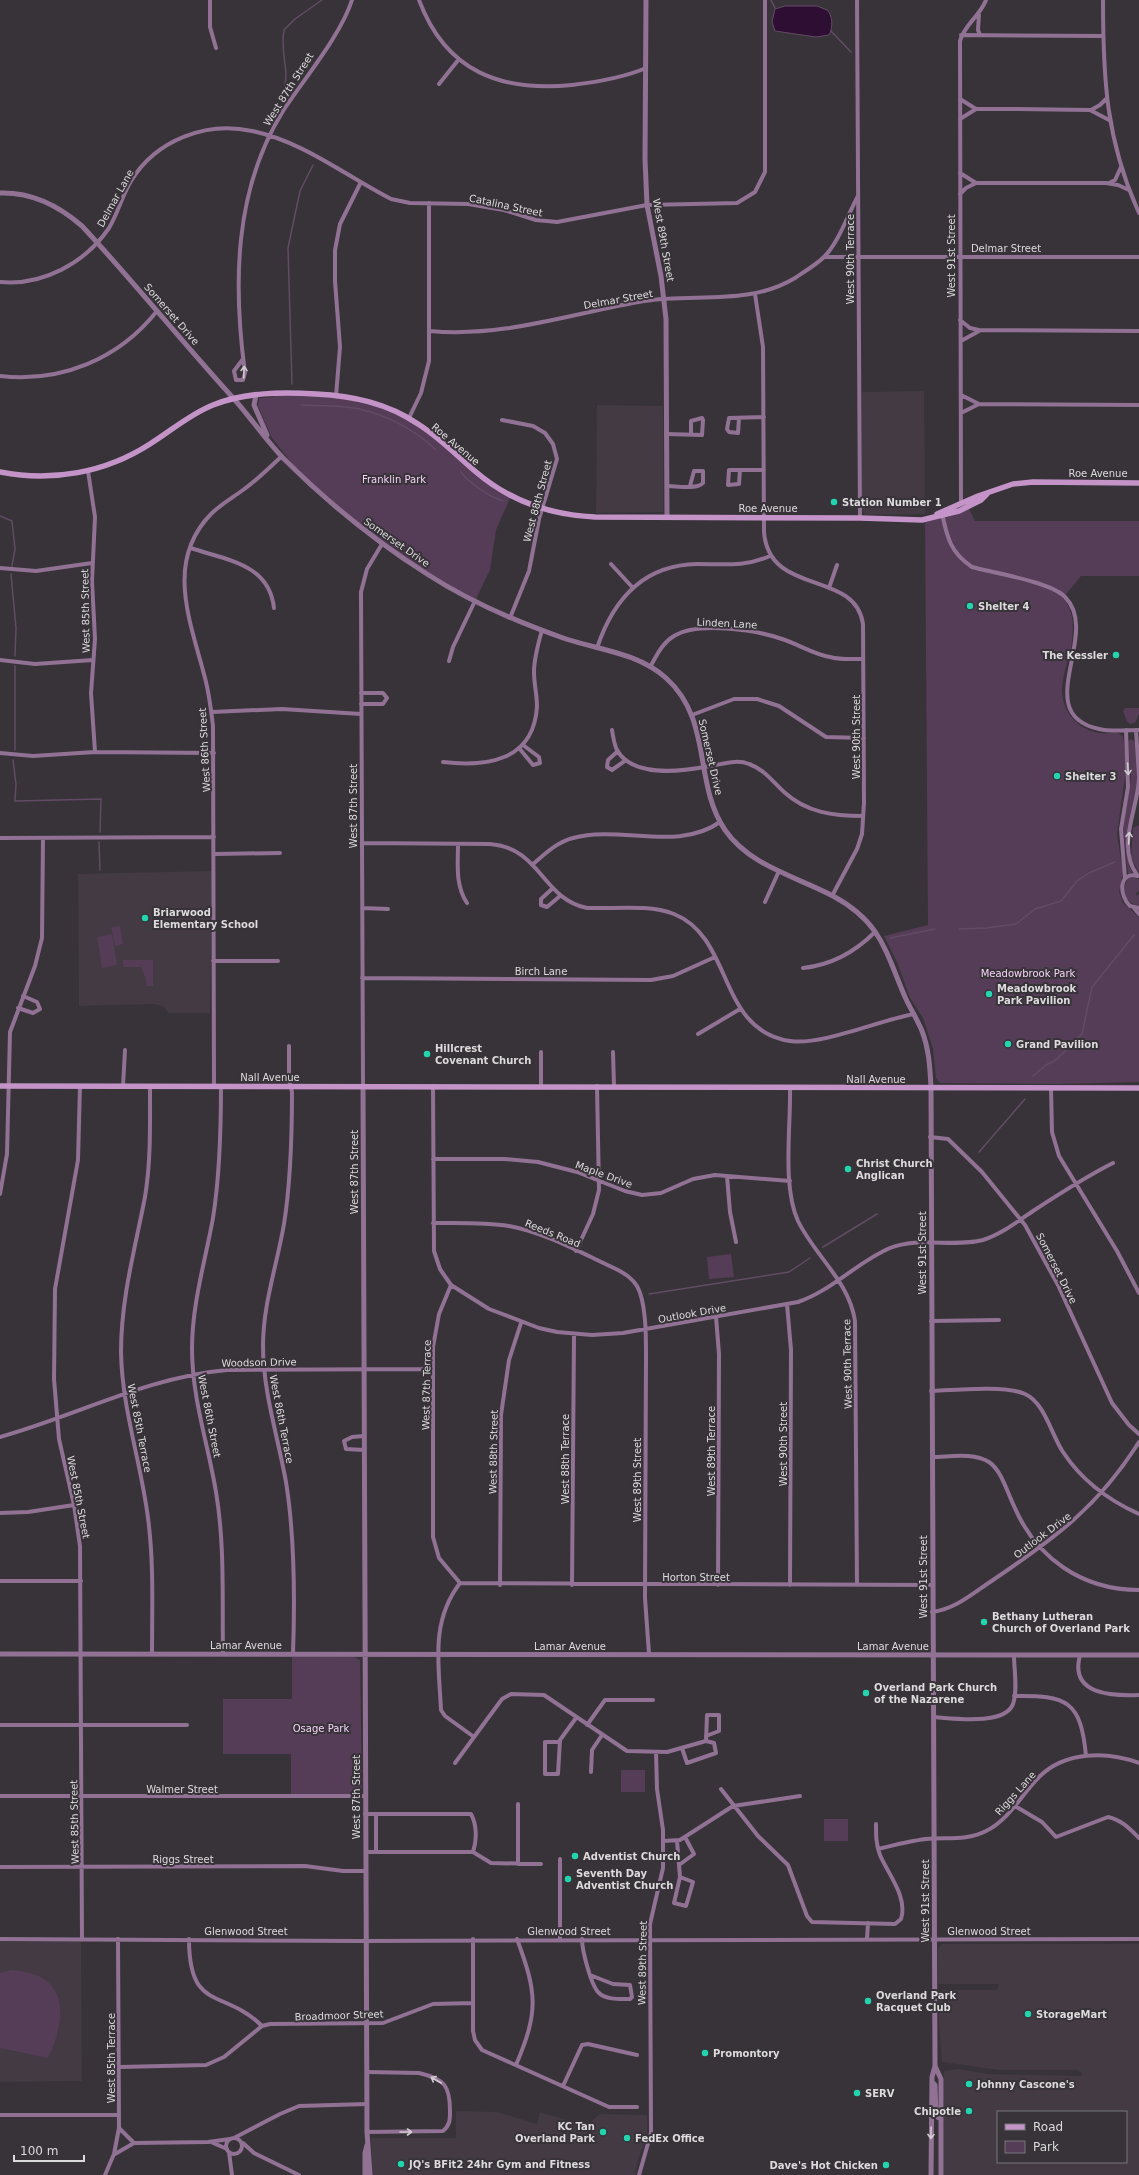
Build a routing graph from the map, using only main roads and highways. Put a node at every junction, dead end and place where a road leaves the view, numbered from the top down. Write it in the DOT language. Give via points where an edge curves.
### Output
graph roads {
  1 [pos="0,472"];
  2 [pos="1139,483"];
  3 [pos="986,494"];
  4 [pos="942,515"];
  5 [pos="0,1086"];
  6 [pos="1139,1088"];
  1 -- 4 [label="main road, Roe Avenue" via="48,476 88,471 122,460 212,405 233,399 280,393 370,401 409,418 426,429 488,482 511,496 542,509 580,516 917,519"];
  2 -- 3 [label="main road, Roe Avenue" via="1025,482"];
  3 -- 4 [label="main road, Roe Avenue"];
  3 -- 4 [label="main road, Roe Avenue" via="967,508"];
  5 -- 6 [label="main road, Nall Avenue"];
}
